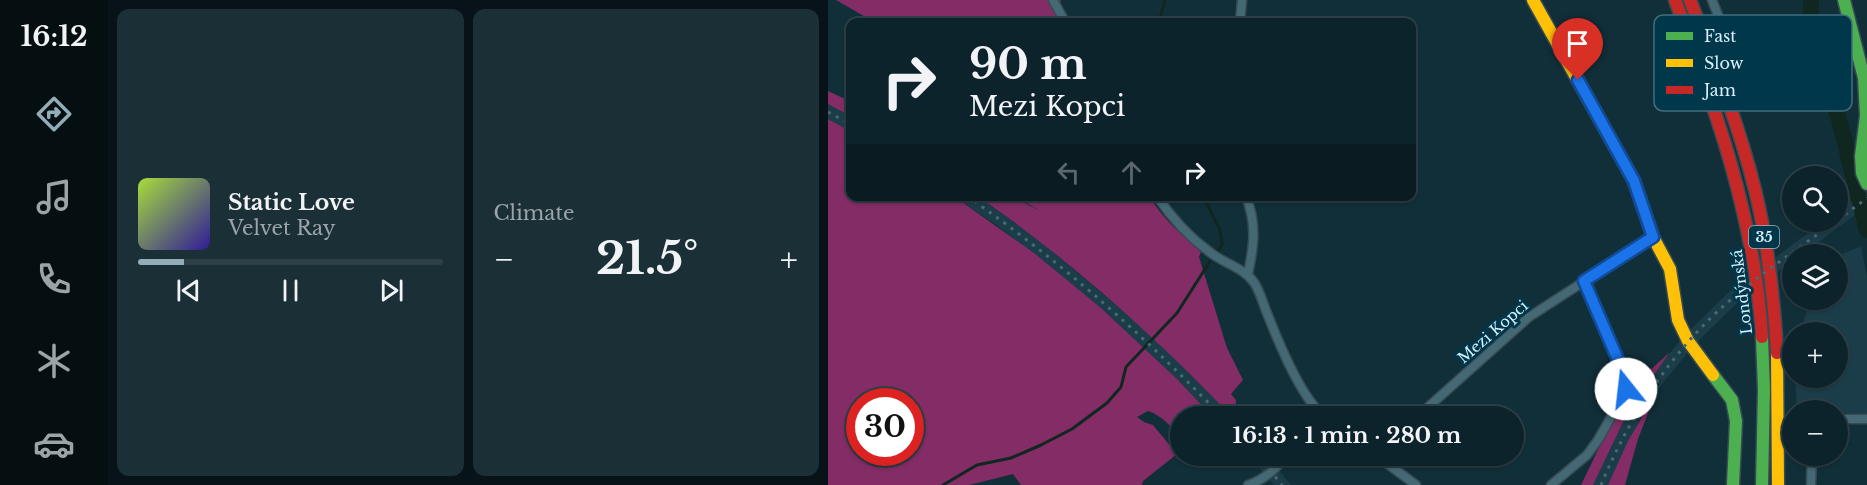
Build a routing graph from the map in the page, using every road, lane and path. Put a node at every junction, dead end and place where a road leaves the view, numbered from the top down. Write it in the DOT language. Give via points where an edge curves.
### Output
graph roads {
  1 [pos="1053,0"];
  2 [pos="1242,0"];
  3 [pos="1533,0"];
  4 [pos="1675,0"];
  5 [pos="1690,0"];
  6 [pos="1712,0"];
  7 [pos="1844,0"];
  8 [pos="1681,15"];
  9 [pos="1696,15"];
  10 [pos="1718,15"];
  11 [pos="1848,15"];
  12 [pos="1063,18"];
  13 [pos="1240,18"];
  14 [pos="1852,31"];
  15 [pos="1716,111"];
  16 [pos="1731,111"];
  17 [pos="1867,184"];
  18 [pos="1160,201"];
  19 [pos="1248,201"];
  20 [pos="1653,237"];
  21 [pos="1248,274"];
  22 [pos="1584,281"];
  23 [pos="1311,406"];
  24 [pos="1429,406"];
  25 [pos="1848,419"];
  26 [pos="1867,419"];
  27 [pos="1277,466"];
  28 [pos="1390,466"];
  29 [pos="1812,466"];
  30 [pos="1248,485"];
  31 [pos="1416,485"];
  32 [pos="1551,485"];
  33 [pos="1733,485"];
  34 [pos="1762,485"];
  35 [pos="1778,485"];
  36 [pos="1811,485"];
  1 -- 12 [label="street"];
  2 -- 13 [label="street"];
  3 -- 20 [label="main road" via="1634,181"];
  4 -- 8 [label="main road, Londýnská / 35"];
  5 -- 9 [label="main road, Londýnská / 35"];
  6 -- 10 [label="street"];
  7 -- 11 [label="main road"];
  14 -- 17 [label="main road" via="1864,78 1866,116 1861,156"];
  15 -- 34 [label="main road, Londýnská / 35" via="1742,197 1759,293 1764,356"];
  16 -- 35 [label="main road, Londýnská / 35" via="1761,216 1773,295 1778,361"];
  18 -- 21 [label="street" via="1172,219 1213,255"];
  19 -- 21 [label="street" via="1253,216 1253,252"];
  20 -- 22 [label="street, Mezi Kopci"];
  20 -- 33 [label="main road" via="1670,269 1678,320 1688,341 1731,400 1736,421"];
  21 -- 23 [label="street"];
  22 -- 24 [label="street, Mezi Kopci" via="1529,317"];
  22 -- 32 [label="street" via="1625,376 1626,389 1587,455"];
  25 -- 26 [label="street"];
  27 -- 30 [label="street"];
  28 -- 31 [label="street"];
  29 -- 36 [label="street"];
}
